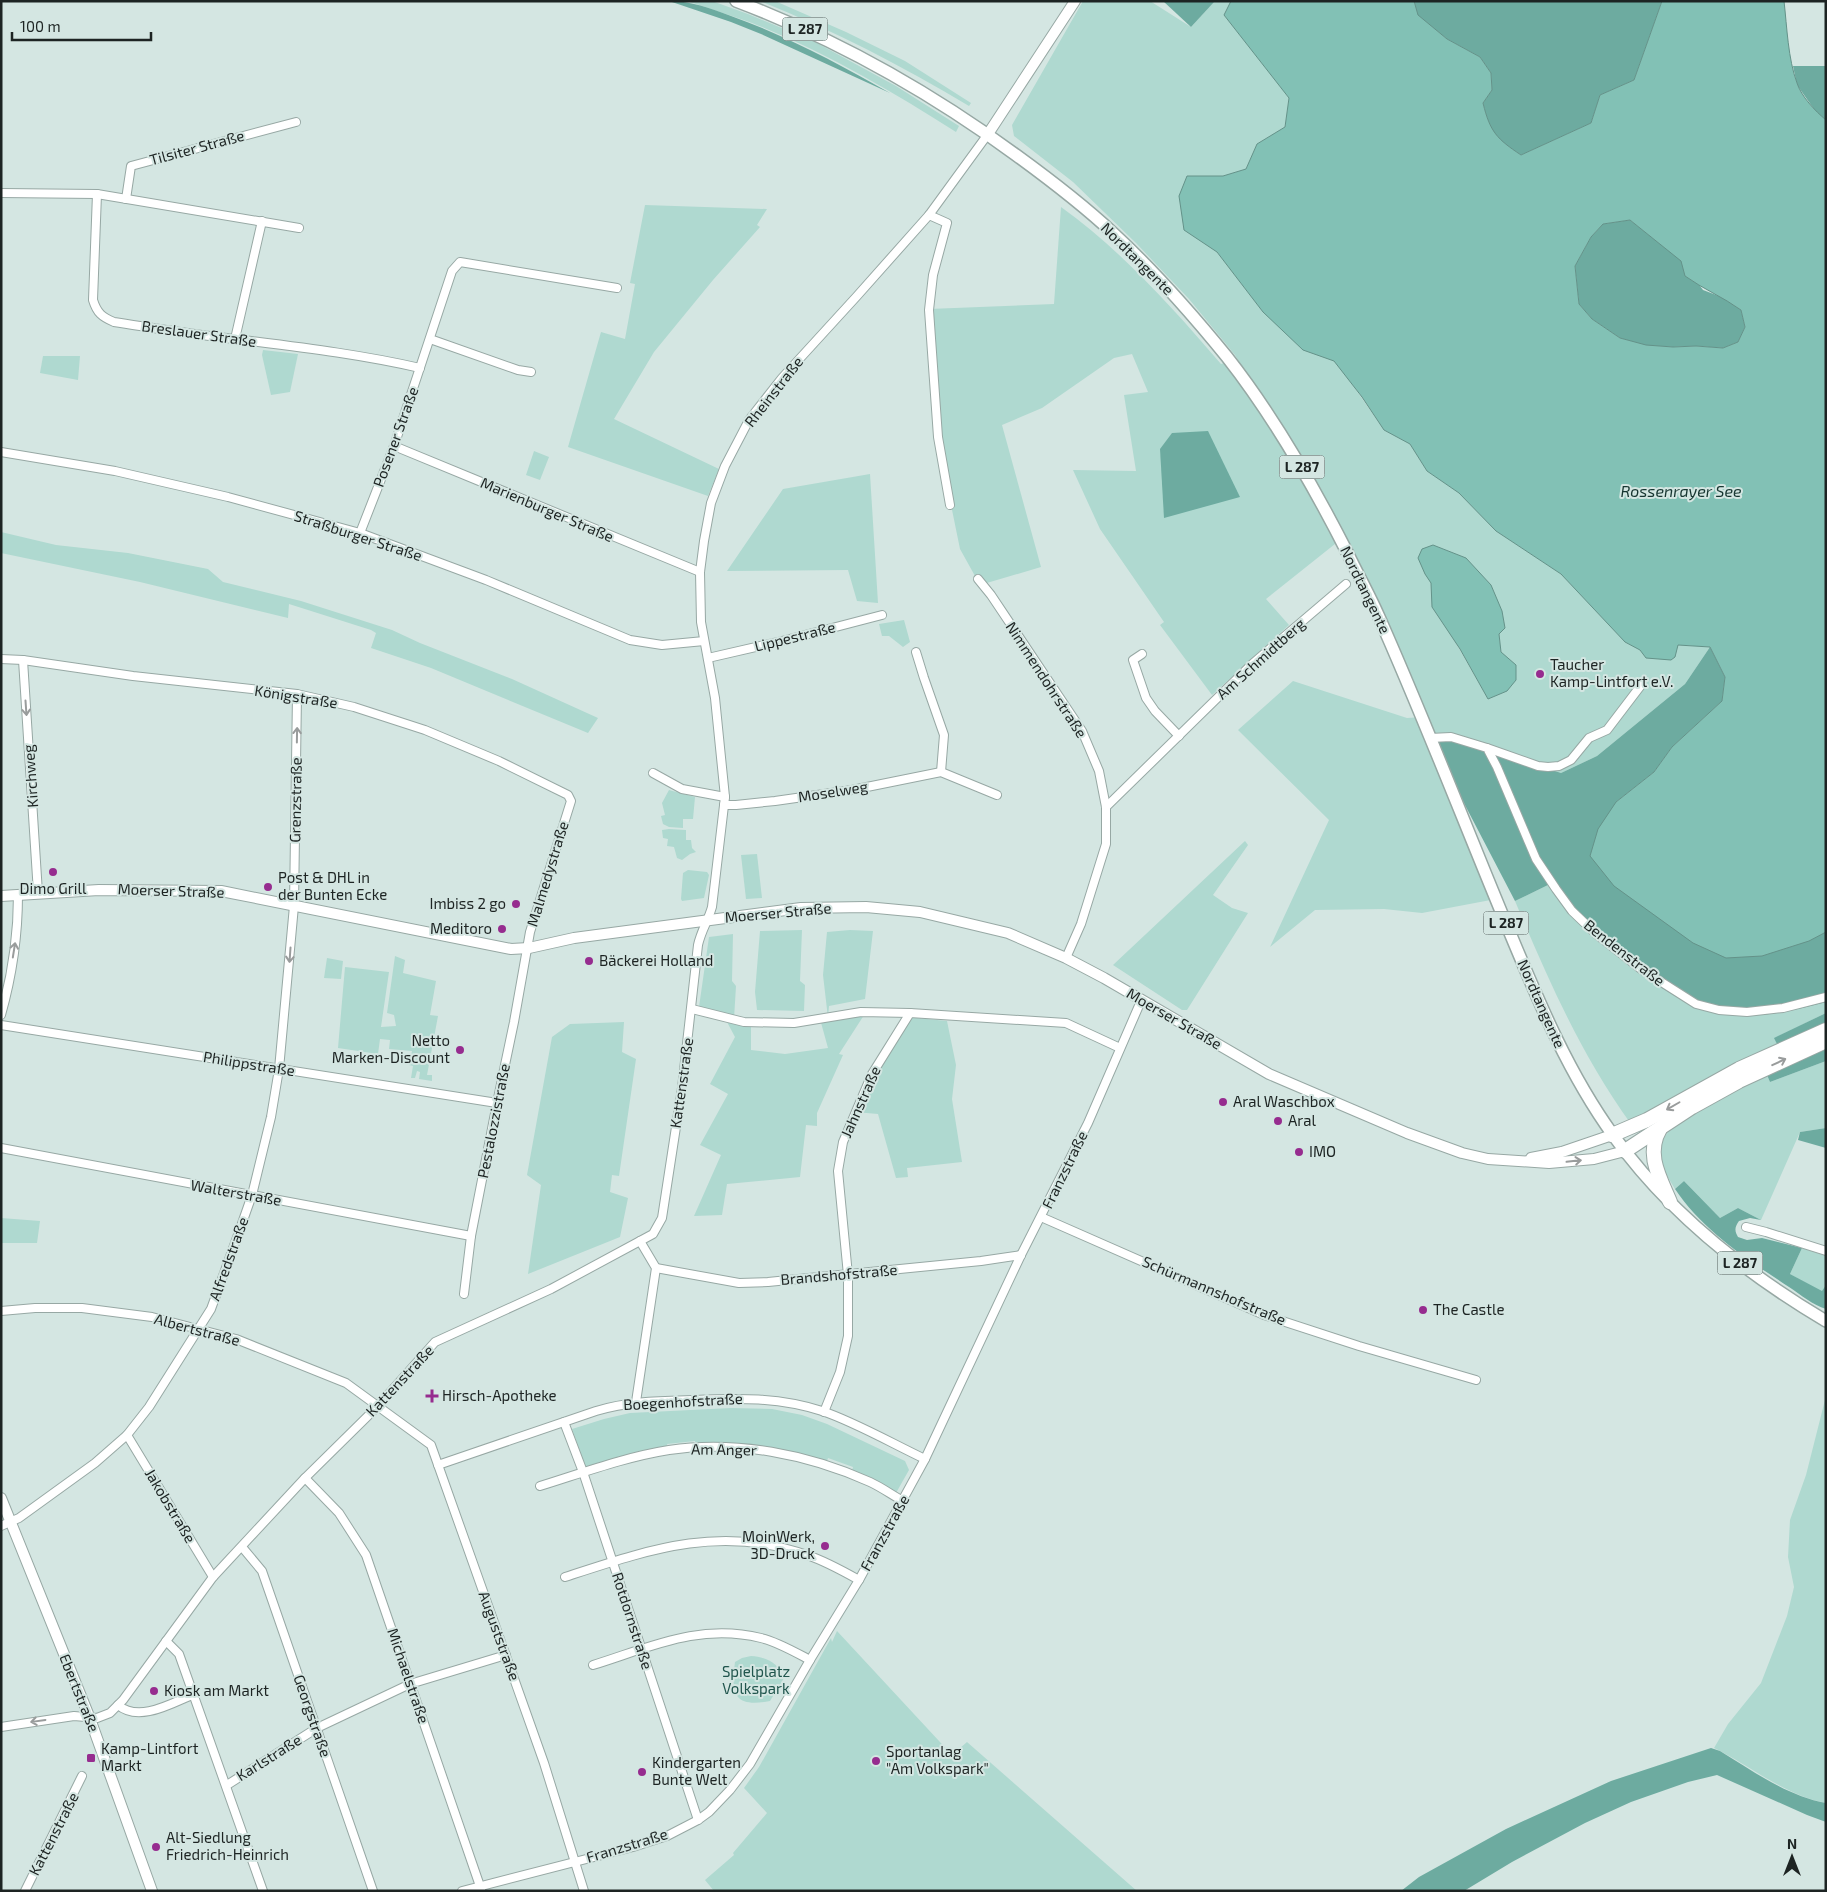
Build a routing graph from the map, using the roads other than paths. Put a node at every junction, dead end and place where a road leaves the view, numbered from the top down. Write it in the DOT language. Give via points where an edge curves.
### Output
graph roads {
  1 [pos="736,1"];
  2 [pos="1075,1"];
  3 [pos="296,122"];
  4 [pos="988,134"];
  5 [pos="1,193"];
  6 [pos="97,194"];
  7 [pos="126,199"];
  8 [pos="930,214"];
  9 [pos="262,221"];
  10 [pos="299,228"];
  11 [pos="617,288"];
  12 [pos="235,339"];
  13 [pos="430,340"];
  14 [pos="420,368"];
  15 [pos="531,372"];
  16 [pos="394,446"];
  17 [pos="1,452"];
  18 [pos="950,505"];
  19 [pos="360,533"];
  20 [pos="700,572"];
  21 [pos="978,579"];
  22 [pos="1346,584"];
  23 [pos="882,615"];
  24 [pos="704,641"];
  25 [pos="916,652"];
  26 [pos="1142,654"];
  27 [pos="708,658"];
  28 [pos="1,659"];
  29 [pos="23,660"];
  30 [pos="1642,684"];
  31 [pos="298,694"];
  32 [pos="1179,736"];
  33 [pos="1430,738"];
  34 [pos="1487,748"];
  35 [pos="941,772"];
  36 [pos="653,773"];
  37 [pos="997,796"];
  38 [pos="571,801"];
  39 [pos="724,801"];
  40 [pos="1106,807"];
  41 [pos="38,893"];
  42 [pos="18,895"];
  43 [pos="1,896"];
  44 [pos="294,906"];
  45 [pos="708,920"];
  46 [pos="529,948"];
  47 [pos="1066,958"];
  48 [pos="1826,998"];
  49 [pos="1141,1000"];
  50 [pos="692,1009"];
  51 [pos="910,1013"];
  52 [pos="1,1015"];
  53 [pos="1,1025"];
  54 [pos="1826,1030"];
  55 [pos="1826,1041"];
  56 [pos="1120,1048"];
  57 [pos="279,1069"];
  58 [pos="496,1104"];
  59 [pos="1661,1128"];
  60 [pos="1612,1135"];
  61 [pos="1,1148"];
  62 [pos="1625,1151"];
  63 [pos="1508,1161"];
  64 [pos="252,1195"];
  65 [pos="1670,1202"];
  66 [pos="1042,1217"];
  67 [pos="1746,1227"];
  68 [pos="471,1236"];
  69 [pos="640,1241"];
  70 [pos="1826,1251"];
  71 [pos="1021,1255"];
  72 [pos="656,1268"];
  73 [pos="848,1275"];
  74 [pos="464,1294"];
  75 [pos="1,1311"];
  76 [pos="1826,1321"];
  77 [pos="200,1330"];
  78 [pos="1476,1380"];
  79 [pos="636,1402"];
  80 [pos="377,1407"];
  81 [pos="824,1412"];
  82 [pos="564,1422"];
  83 [pos="127,1435"];
  84 [pos="925,1459"];
  85 [pos="438,1465"];
  86 [pos="583,1472"];
  87 [pos="305,1478"];
  88 [pos="540,1486"];
  89 [pos="1,1498"];
  90 [pos="903,1501"];
  91 [pos="6,1524"];
  92 [pos="242,1547"];
  93 [pos="613,1561"];
  94 [pos="213,1577"];
  95 [pos="564,1578"];
  96 [pos="859,1580"];
  97 [pos="166,1641"];
  98 [pos="641,1650"];
  99 [pos="506,1655"];
  100 [pos="810,1660"];
  101 [pos="593,1665"];
  102 [pos="410,1684"];
  103 [pos="194,1694"];
  104 [pos="118,1705"];
  105 [pos="89,1716"];
  106 [pos="1,1727"];
  107 [pos="317,1728"];
  108 [pos="82,1776"];
  109 [pos="227,1785"];
  110 [pos="698,1820"];
  111 [pos="574,1862"];
  112 [pos="480,1888"];
  113 [pos="25,1891"];
  114 [pos="152,1891"];
  115 [pos="264,1891"];
  116 [pos="373,1891"];
  117 [pos="462,1891"];
  118 [pos="584,1891"];
  1 -- 4 [label="main road, Nordtangente / L 287" via="813,32 872,63"];
  2 -- 4 [label="street"];
  3 -- 7 [label="street, Tilsiter Straße" via="131,166"];
  4 -- 8 [label="street, Rheinstraße"];
  4 -- 33 [label="main road, Nordtangente / L 287" via="1063,189 1114,234 1230,361 1314,486 1377,612"];
  5 -- 6 [label="street"];
  6 -- 7 [label="street"];
  6 -- 12 [label="street, Breslauer Straße" via="93,300 96,311 114,322"];
  7 -- 9 [label="street"];
  8 -- 18 [label="street" via="947,223 933,275 929,310 939,446"];
  8 -- 20 [label="street, Rheinstraße" via="782,378 749,420 725,466 711,503"];
  9 -- 10 [label="street"];
  9 -- 12 [label="street"];
  11 -- 13 [label="street, Posener Straße" via="460,262 452,271"];
  12 -- 14 [label="street, Breslauer Straße" via="334,351"];
  13 -- 14 [label="street, Posener Straße"];
  13 -- 15 [label="street"];
  14 -- 16 [label="street, Posener Straße"];
  16 -- 19 [label="street, Posener Straße"];
  16 -- 20 [label="street, Marienburger Straße"];
  17 -- 19 [label="street, Straßburger Straße" via="228,497"];
  19 -- 24 [label="street, Straßburger Straße" via="486,580 630,640 662,645"];
  20 -- 24 [label="street, Rheinstraße"];
  21 -- 40 [label="street, Nimmendohrstraße" via="1082,731 1099,771"];
  22 -- 32 [label="street, Am Schmidtberg" via="1251,665"];
  23 -- 27 [label="street, Lippestraße"];
  24 -- 27 [label="street, Rheinstraße"];
  25 -- 35 [label="street" via="944,735"];
  26 -- 32 [label="street" via="1133,660 1146,698"];
  27 -- 39 [label="street, Rheinstraße" via="717,714"];
  28 -- 29 [label="street, Königstraße"];
  29 -- 31 [label="street, Königstraße"];
  29 -- 41 [label="street, Kirchweg, one-way"];
  30 -- 34 [label="street" via="1607,730 1589,738 1571,760 1559,766 1538,766"];
  31 -- 38 [label="street, Königstraße" via="354,707 425,730 499,761 568,795"];
  44 -- 31 [label="street, Grenzstraße, one-way"];
  32 -- 40 [label="street, Am Schmidtberg"];
  33 -- 34 [label="street" via="1451,737"];
  33 -- 60 [label="main road, Nordtangente / L 287" via="1555,1037"];
  34 -- 48 [label="street, Bendenstraße" via="1536,859 1556,889 1572,911 1595,933 1641,968 1696,1004 1719,1010 1747,1012 1783,1008"];
  35 -- 37 [label="street"];
  35 -- 39 [label="street, Moselweg" via="852,790 765,802 736,805"];
  36 -- 39 [label="street" via="682,789"];
  38 -- 46 [label="street, Malmedystraße" via="530,932"];
  39 -- 45 [label="street, Rheinstraße" via="715,894"];
  40 -- 47 [label="street, Nimmendohrstraße" via="1106,844 1081,924"];
  41 -- 42 [label="street, Moerser Straße"];
  41 -- 44 [label="street, Moerser Straße" via="117,889 200,890 240,894"];
  42 -- 43 [label="street, Moerser Straße"];
  52 -- 42 [label="street, one-way" via="15,942"];
  44 -- 46 [label="street, Moerser Straße" via="511,949"];
  44 -- 57 [label="street, Alfredstraße, one-way"];
  45 -- 46 [label="street, Moerser Straße" via="574,938"];
  45 -- 47 [label="street, Moerser Straße" via="801,908 866,907 920,912 1008,933"];
  45 -- 50 [label="street, Kattenstraße" via="698,945"];
  46 -- 58 [label="street, Pestalozzistraße"];
  47 -- 49 [label="street, Moerser Straße"];
  49 -- 56 [label="street, Franzstraße"];
  49 -- 63 [label="street, Moerser Straße" via="1269,1074 1407,1133 1462,1153"];
  50 -- 51 [label="street" via="744,1022 794,1023 861,1012"];
  50 -- 69 [label="street, Kattenstraße" via="662,1218 653,1234"];
  51 -- 56 [label="street" via="1066,1023"];
  51 -- 73 [label="street, Jahnstraße" via="872,1074 843,1142 838,1171"];
  53 -- 57 [label="street, Philippstraße"];
  54 -- 60 [label="highway, one-way" via="1739,1069 1647,1120"];
  59 -- 55 [label="highway, one-way" via="1739,1081"];
  56 -- 66 [label="street, Franzstraße"];
  57 -- 58 [label="street, Philippstraße"];
  57 -- 64 [label="street, Alfredstraße"];
  58 -- 68 [label="street, Pestalozzistraße"];
  59 -- 62 [label="highway"];
  59 -- 65 [label="highway" via="1654,1143 1654,1161"];
  60 -- 62 [label="main road, Nordtangente / L 287"];
  60 -- 63 [label="street, Moerser Straße" via="1562,1152"];
  61 -- 64 [label="street, Walterstraße"];
  63 -- 62 [label="street, Moerser Straße, one-way" via="1565,1162"];
  62 -- 65 [label="main road, Nordtangente / L 287"];
  64 -- 68 [label="street, Walterstraße"];
  64 -- 77 [label="street, Alfredstraße" via="211,1309"];
  65 -- 76 [label="main road, Nordtangente / L 287" via="1724,1251"];
  66 -- 71 [label="street, Franzstraße"];
  66 -- 78 [label="street, Schürmannshofstraße" via="1264,1315"];
  67 -- 70 [label="street"];
  68 -- 74 [label="street, Pestalozzistraße"];
  69 -- 72 [label="street"];
  69 -- 80 [label="street, Kattenstraße" via="551,1289 435,1342"];
  71 -- 73 [label="street, Brandshofstraße"];
  71 -- 84 [label="street, Franzstraße"];
  72 -- 73 [label="street, Brandshofstraße" via="740,1282"];
  72 -- 79 [label="street"];
  73 -- 81 [label="street, Jahnstraße" via="848,1336 840,1372"];
  75 -- 77 [label="street, Albertstraße" via="82,1308 152,1317"];
  77 -- 80 [label="street, Albertstraße" via="236,1339 346,1383"];
  77 -- 83 [label="street, Alfredstraße"];
  79 -- 81 [label="street, Boegenhofstraße" via="759,1398 786,1401"];
  79 -- 82 [label="street, Boegenhofstraße"];
  80 -- 85 [label="street, Auguststraße" via="431,1445"];
  80 -- 87 [label="street, Kattenstraße"];
  81 -- 84 [label="street, Boegenhofstraße"];
  82 -- 85 [label="street, Boegenhofstraße"];
  82 -- 86 [label="street, Rotdornstraße"];
  83 -- 91 [label="street, Alfredstraße" via="95,1463"];
  83 -- 94 [label="street, Jakobstraße"];
  84 -- 90 [label="street, Franzstraße"];
  85 -- 99 [label="street, Auguststraße"];
  86 -- 88 [label="street, Am Anger"];
  86 -- 90 [label="street, Am Anger" via="668,1450 746,1449 786,1454 823,1464 871,1482"];
  86 -- 93 [label="street, Rotdornstraße"];
  87 -- 92 [label="street, Kattenstraße"];
  87 -- 102 [label="street, Michaelstraße" via="339,1513 366,1555"];
  89 -- 91 [label="street, Ebertstraße"];
  90 -- 96 [label="street, Franzstraße"];
  91 -- 105 [label="street, Ebertstraße"];
  92 -- 94 [label="street, Kattenstraße"];
  92 -- 107 [label="street, Georgstraße" via="262,1571"];
  93 -- 95 [label="street"];
  93 -- 96 [label="street" via="692,1542 752,1543 808,1555"];
  93 -- 98 [label="street, Rotdornstraße"];
  94 -- 97 [label="street, Kattenstraße"];
  96 -- 100 [label="street, Franzstraße"];
  97 -- 103 [label="street" via="179,1654"];
  97 -- 104 [label="street, Kattenstraße"];
  98 -- 100 [label="street" via="686,1636 728,1633 762,1638"];
  98 -- 101 [label="street"];
  98 -- 110 [label="street, Rotdornstraße"];
  99 -- 102 [label="street, Karlstraße"];
  99 -- 111 [label="street, Auguststraße"];
  100 -- 110 [label="street, Franzstraße" via="750,1764 730,1790"];
  102 -- 107 [label="street, Karlstraße"];
  102 -- 112 [label="street, Michaelstraße"];
  103 -- 104 [label="street" via="150,1711 124,1711"];
  103 -- 109 [label="street"];
  104 -- 105 [label="street, Kattenstraße" via="110,1713 97,1718"];
  105 -- 106 [label="street, Kattenstraße, one-way"];
  105 -- 114 [label="street, Ebertstraße"];
  107 -- 109 [label="street, Karlstraße"];
  107 -- 116 [label="street, Georgstraße"];
  108 -- 113 [label="street, Kattenstraße"];
  109 -- 115 [label="street"];
  110 -- 111 [label="street, Franzstraße" via="632,1848"];
  111 -- 112 [label="street, Franzstraße"];
  111 -- 118 [label="street, Auguststraße"];
  112 -- 117 [label="street, Franzstraße"];
}
